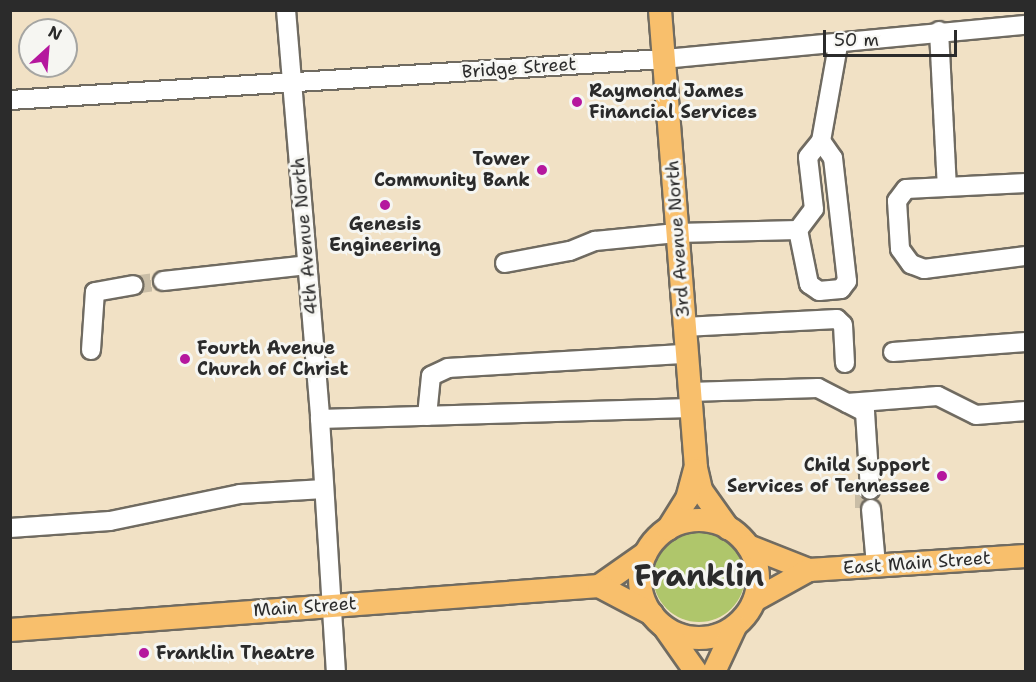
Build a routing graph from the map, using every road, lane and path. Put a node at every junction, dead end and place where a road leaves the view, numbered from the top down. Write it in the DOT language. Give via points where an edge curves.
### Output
graph roads {
  1 [pos="286,10"];
  2 [pos="660,10"];
  3 [pos="1026,25"];
  4 [pos="939,31"];
  5 [pos="838,46"];
  6 [pos="664,59"];
  7 [pos="292,83"];
  8 [pos="10,100"];
  9 [pos="821,141"];
  10 [pos="1026,183"];
  11 [pos="947,187"];
  12 [pos="798,230"];
  13 [pos="677,233"];
  14 [pos="1026,256"];
  15 [pos="505,264"];
  16 [pos="307,265"];
  17 [pos="163,281"];
  18 [pos="133,285"];
  19 [pos="684,327"];
  20 [pos="1026,342"];
  21 [pos="92,350"];
  22 [pos="893,351"];
  23 [pos="686,354"];
  24 [pos="845,363"];
  25 [pos="690,400"];
  26 [pos="847,403"];
  27 [pos="1026,411"];
  28 [pos="427,416"];
  29 [pos="320,419"];
  30 [pos="696,468"];
  31 [pos="324,489"];
  32 [pos="10,528"];
  33 [pos="728,528"];
  34 [pos="668,529"];
  35 [pos="748,546"];
  36 [pos="646,553"];
  37 [pos="1026,556"];
  38 [pos="876,565"];
  39 [pos="809,570"];
  40 [pos="600,586"];
  41 [pos="755,600"];
  42 [pos="333,605"];
  43 [pos="656,618"];
  44 [pos="735,627"];
  45 [pos="10,630"];
  46 [pos="336,672"];
  47 [pos="696,672"];
  48 [pos="714,672"];
  1 -- 7 [label="street, 4th Avenue North"];
  2 -- 6 [label="main road, 3rd Avenue North"];
  3 -- 4 [label="street, Bridge Street"];
  4 -- 5 [label="street, Bridge Street"];
  4 -- 11 [label="street"];
  5 -- 6 [label="street, Bridge Street"];
  5 -- 9 [label="street"];
  6 -- 7 [label="street, Bridge Street"];
  6 -- 13 [label="main road, 3rd Avenue North"];
  7 -- 8 [label="street, Bridge Street"];
  7 -- 16 [label="street, 4th Avenue North"];
  9 -- 12 [label="street" via="808,157 814,209"];
  9 -- 12 [label="street" via="833,158 847,281 840,289 819,291 808,284"];
  10 -- 11 [label="street"];
  11 -- 14 [label="street" via="906,189 897,201 900,249 911,264 924,269"];
  12 -- 13 [label="street"];
  13 -- 15 [label="street" via="595,241 570,251"];
  13 -- 19 [label="main road, 3rd Avenue North"];
  16 -- 17 [label="street"];
  16 -- 29 [label="street, 4th Avenue North"];
  18 -- 21 [label="street" via="95,292"];
  19 -- 23 [label="main road, 3rd Avenue North"];
  19 -- 24 [label="street" via="837,319 843,325"];
  20 -- 22 [label="street"];
  23 -- 25 [label="main road, 3rd Avenue North"];
  23 -- 28 [label="street" via="448,368 431,376"];
  25 -- 26 [label="street" via="818,388"];
  25 -- 28 [label="street"];
  25 -- 30 [label="main road, 3rd Avenue North"];
  26 -- 27 [label="street" via="938,396 976,415"];
  26 -- 38 [label="street" via="865,412 868,499"];
  28 -- 29 [label="street"];
  29 -- 31 [label="street, 4th Avenue North"];
  30 -- 33 [label="main road, 3rd Avenue North" via="701,490"];
  30 -- 34 [label="main road, 3rd Avenue North" via="687,499"];
  31 -- 32 [label="street" via="240,494 110,521"];
  31 -- 42 [label="street, 4th Avenue North"];
  33 -- 34 [label="main road" via="699,520"];
  33 -- 35 [label="main road"];
  34 -- 36 [label="main road"];
  35 -- 39 [label="main road, East Main Street"];
  35 -- 41 [label="main road" via="758,575"];
  36 -- 40 [label="main road"];
  36 -- 43 [label="main road" via="641,589"];
  37 -- 38 [label="main road, East Main Street"];
  38 -- 39 [label="main road, East Main Street"];
  39 -- 41 [label="main road, East Main Street"];
  40 -- 42 [label="main road, Main Street"];
  40 -- 43 [label="main road"];
  41 -- 44 [label="main road"];
  42 -- 45 [label="main road, Main Street"];
  42 -- 46 [label="street, 4th Avenue North"];
  43 -- 44 [label="main road" via="677,634 697,638 717,636"];
  43 -- 47 [label="main road"];
  44 -- 48 [label="main road"];
}
